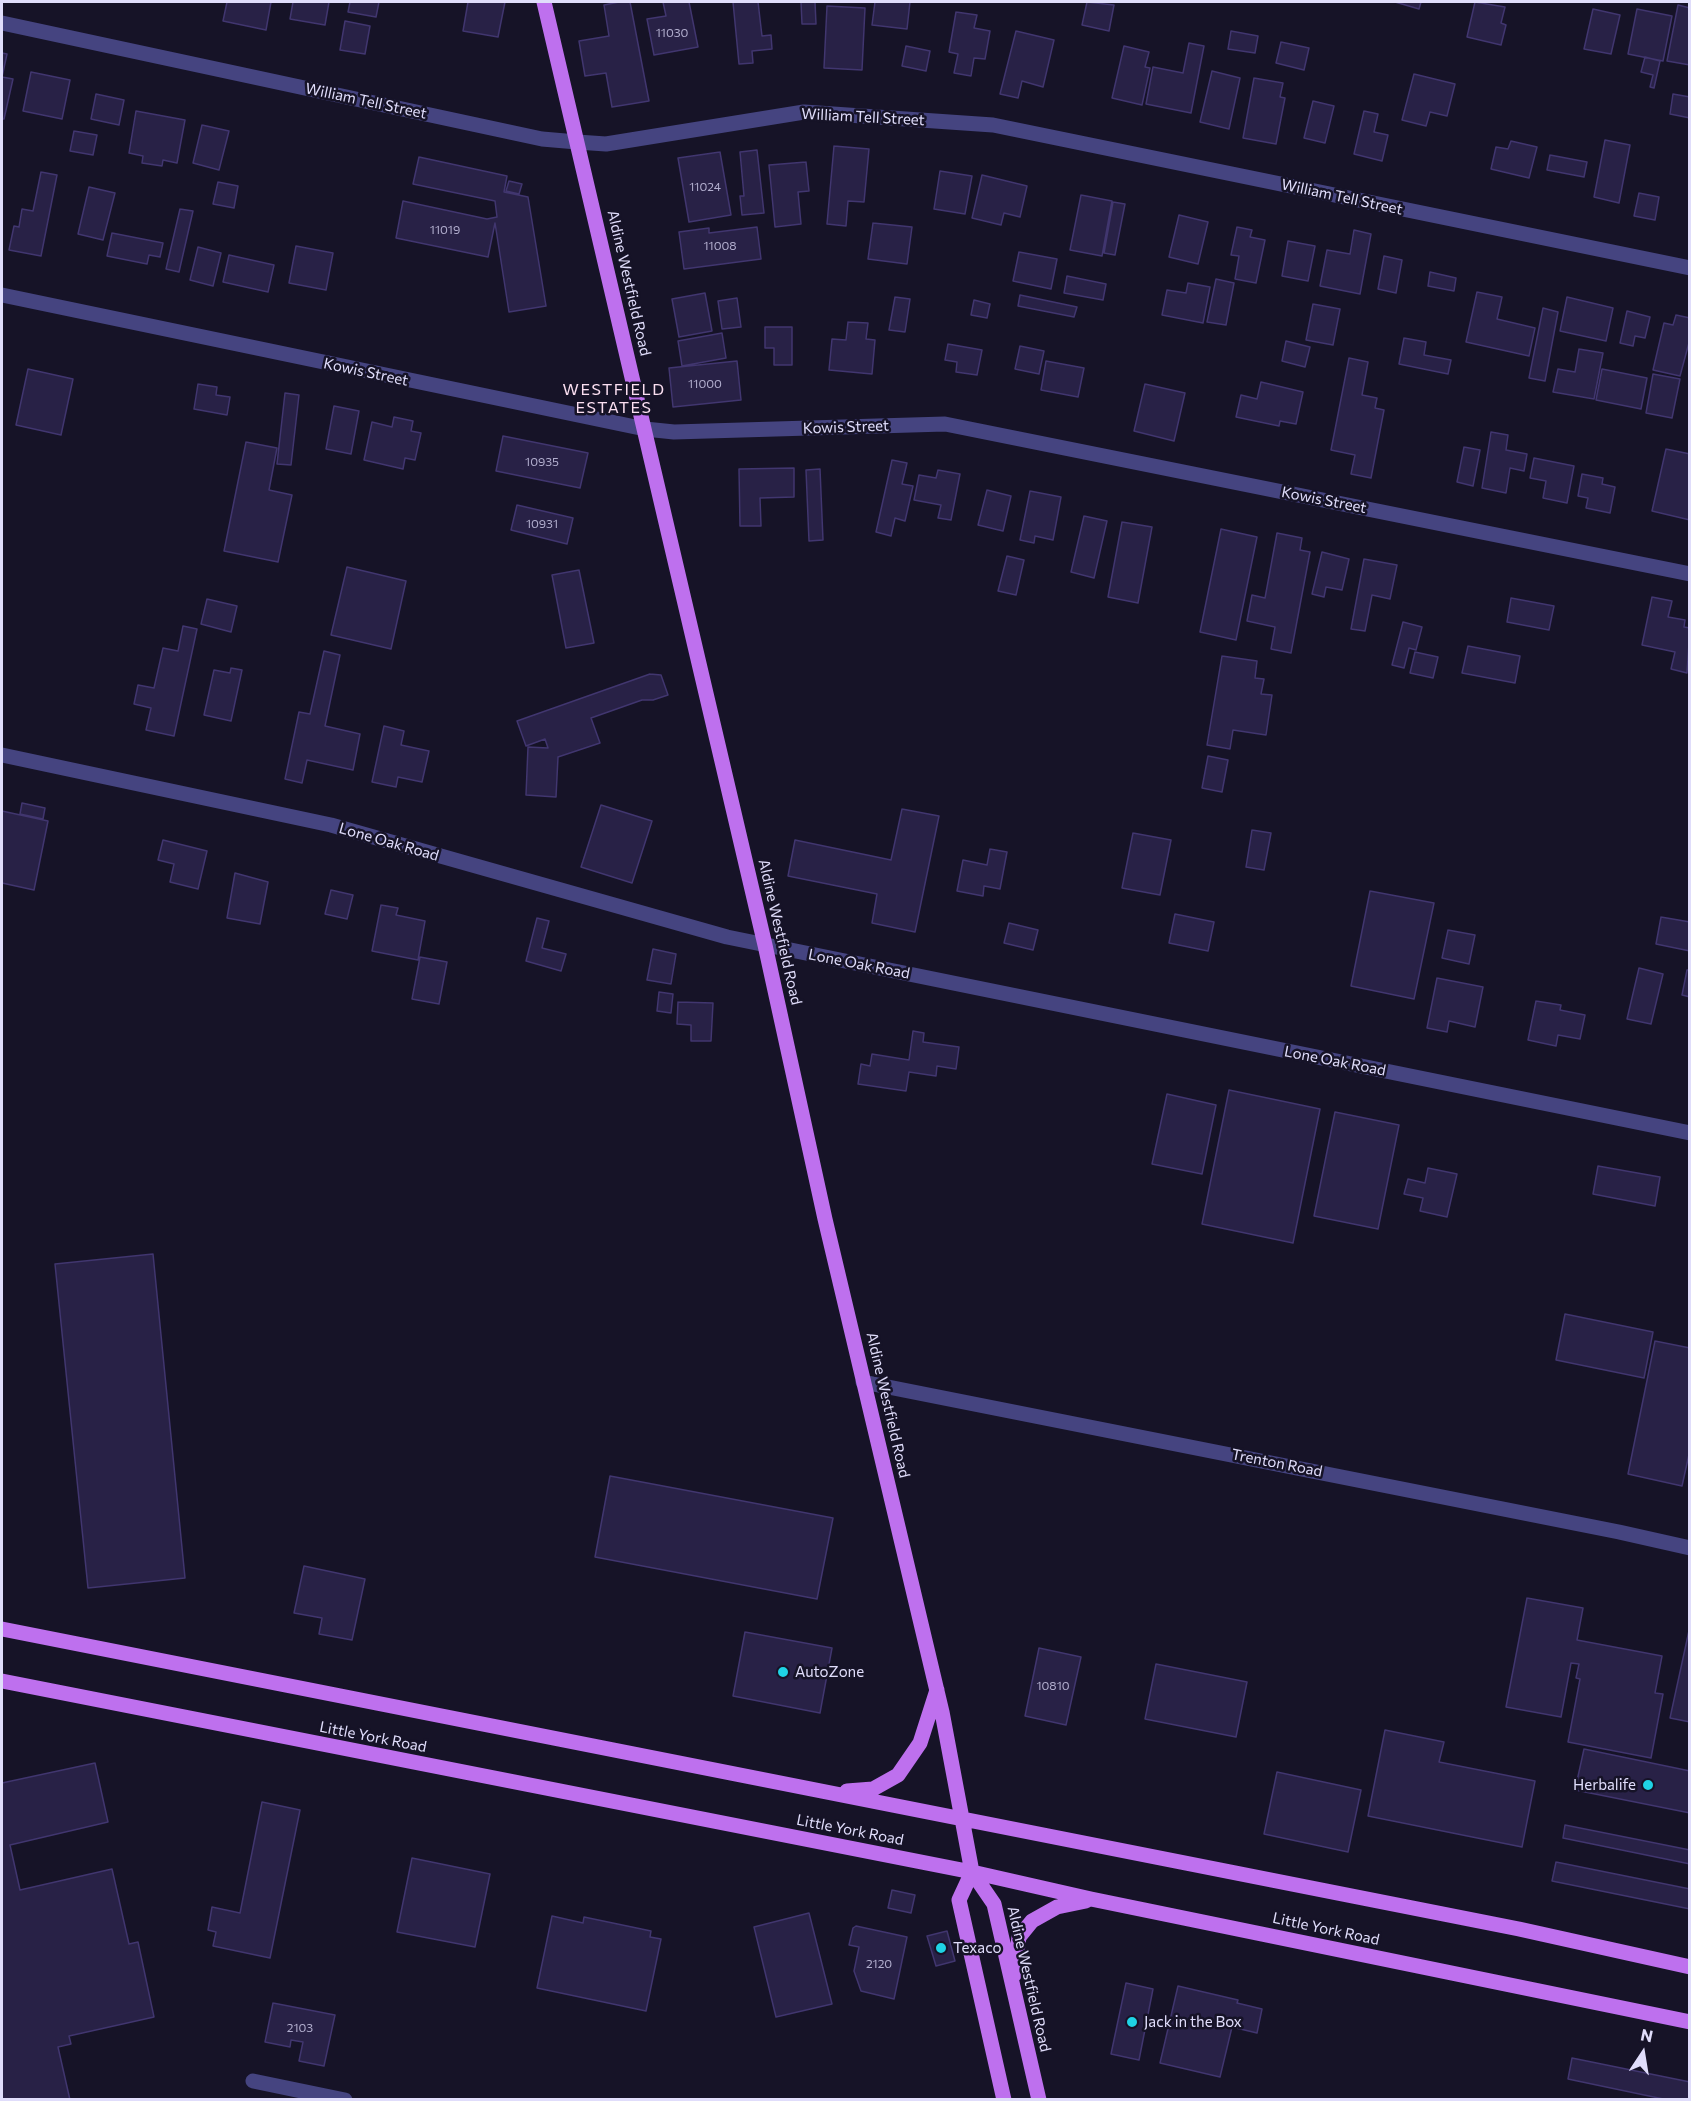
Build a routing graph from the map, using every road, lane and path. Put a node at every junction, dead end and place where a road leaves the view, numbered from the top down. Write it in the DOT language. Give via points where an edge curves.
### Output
graph roads {
  1 [pos="544,2"];
  2 [pos="2,23"];
  3 [pos="577,142"];
  4 [pos="1689,268"];
  5 [pos="2,295"];
  6 [pos="645,429"];
  7 [pos="1689,574"];
  8 [pos="2,755"];
  9 [pos="765,945"];
  10 [pos="1689,1133"];
  11 [pos="863,1382"];
  12 [pos="1689,1548"];
  13 [pos="2,1629"];
  14 [pos="2,1681"];
  15 [pos="937,1690"];
  16 [pos="824,1792"];
  17 [pos="962,1820"];
  18 [pos="972,1872"];
  19 [pos="1091,1899"];
  20 [pos="1689,1967"];
  21 [pos="1012,1984"];
  22 [pos="1689,2022"];
  23 [pos="253,2081"];
  24 [pos="345,2100"];
  25 [pos="1004,2100"];
  26 [pos="1039,2100"];
  1 -- 3 [label="main road, Aldine Westfield Road"];
  2 -- 3 [label="street, William Tell Street" via="542,139"];
  3 -- 4 [label="street, William Tell Street" via="606,144 804,112 993,125"];
  3 -- 6 [label="main road, Aldine Westfield Road"];
  5 -- 6 [label="street, Kowis Street"];
  6 -- 7 [label="street, Kowis Street" via="674,432 945,424"];
  6 -- 9 [label="main road, Aldine Westfield Road"];
  8 -- 9 [label="street, Lone Oak Road" via="331,825"];
  9 -- 10 [label="street, Lone Oak Road"];
  9 -- 11 [label="main road, Aldine Westfield Road"];
  11 -- 12 [label="street, Trenton Road"];
  11 -- 15 [label="main road, Aldine Westfield Road"];
  13 -- 16 [label="main road"];
  14 -- 18 [label="main road, Little York Road"];
  15 -- 16 [label="main road" via="920,1743 898,1775 873,1790"];
  15 -- 17 [label="main road, Aldine Westfield Road"];
  16 -- 17 [label="main road"];
  17 -- 18 [label="main road, Aldine Westfield Road"];
  17 -- 20 [label="main road" via="1519,1929"];
  18 -- 19 [label="main road, Little York Road"];
  18 -- 21 [label="main road, Aldine Westfield Road" via="994,1904"];
  18 -- 25 [label="main road" via="959,1900"];
  19 -- 21 [label="main road" via="1057,1907 1032,1921 1019,1937"];
  19 -- 22 [label="main road, Little York Road"];
  21 -- 26 [label="main road, Aldine Westfield Road"];
  23 -- 24 [label="street"];
}
